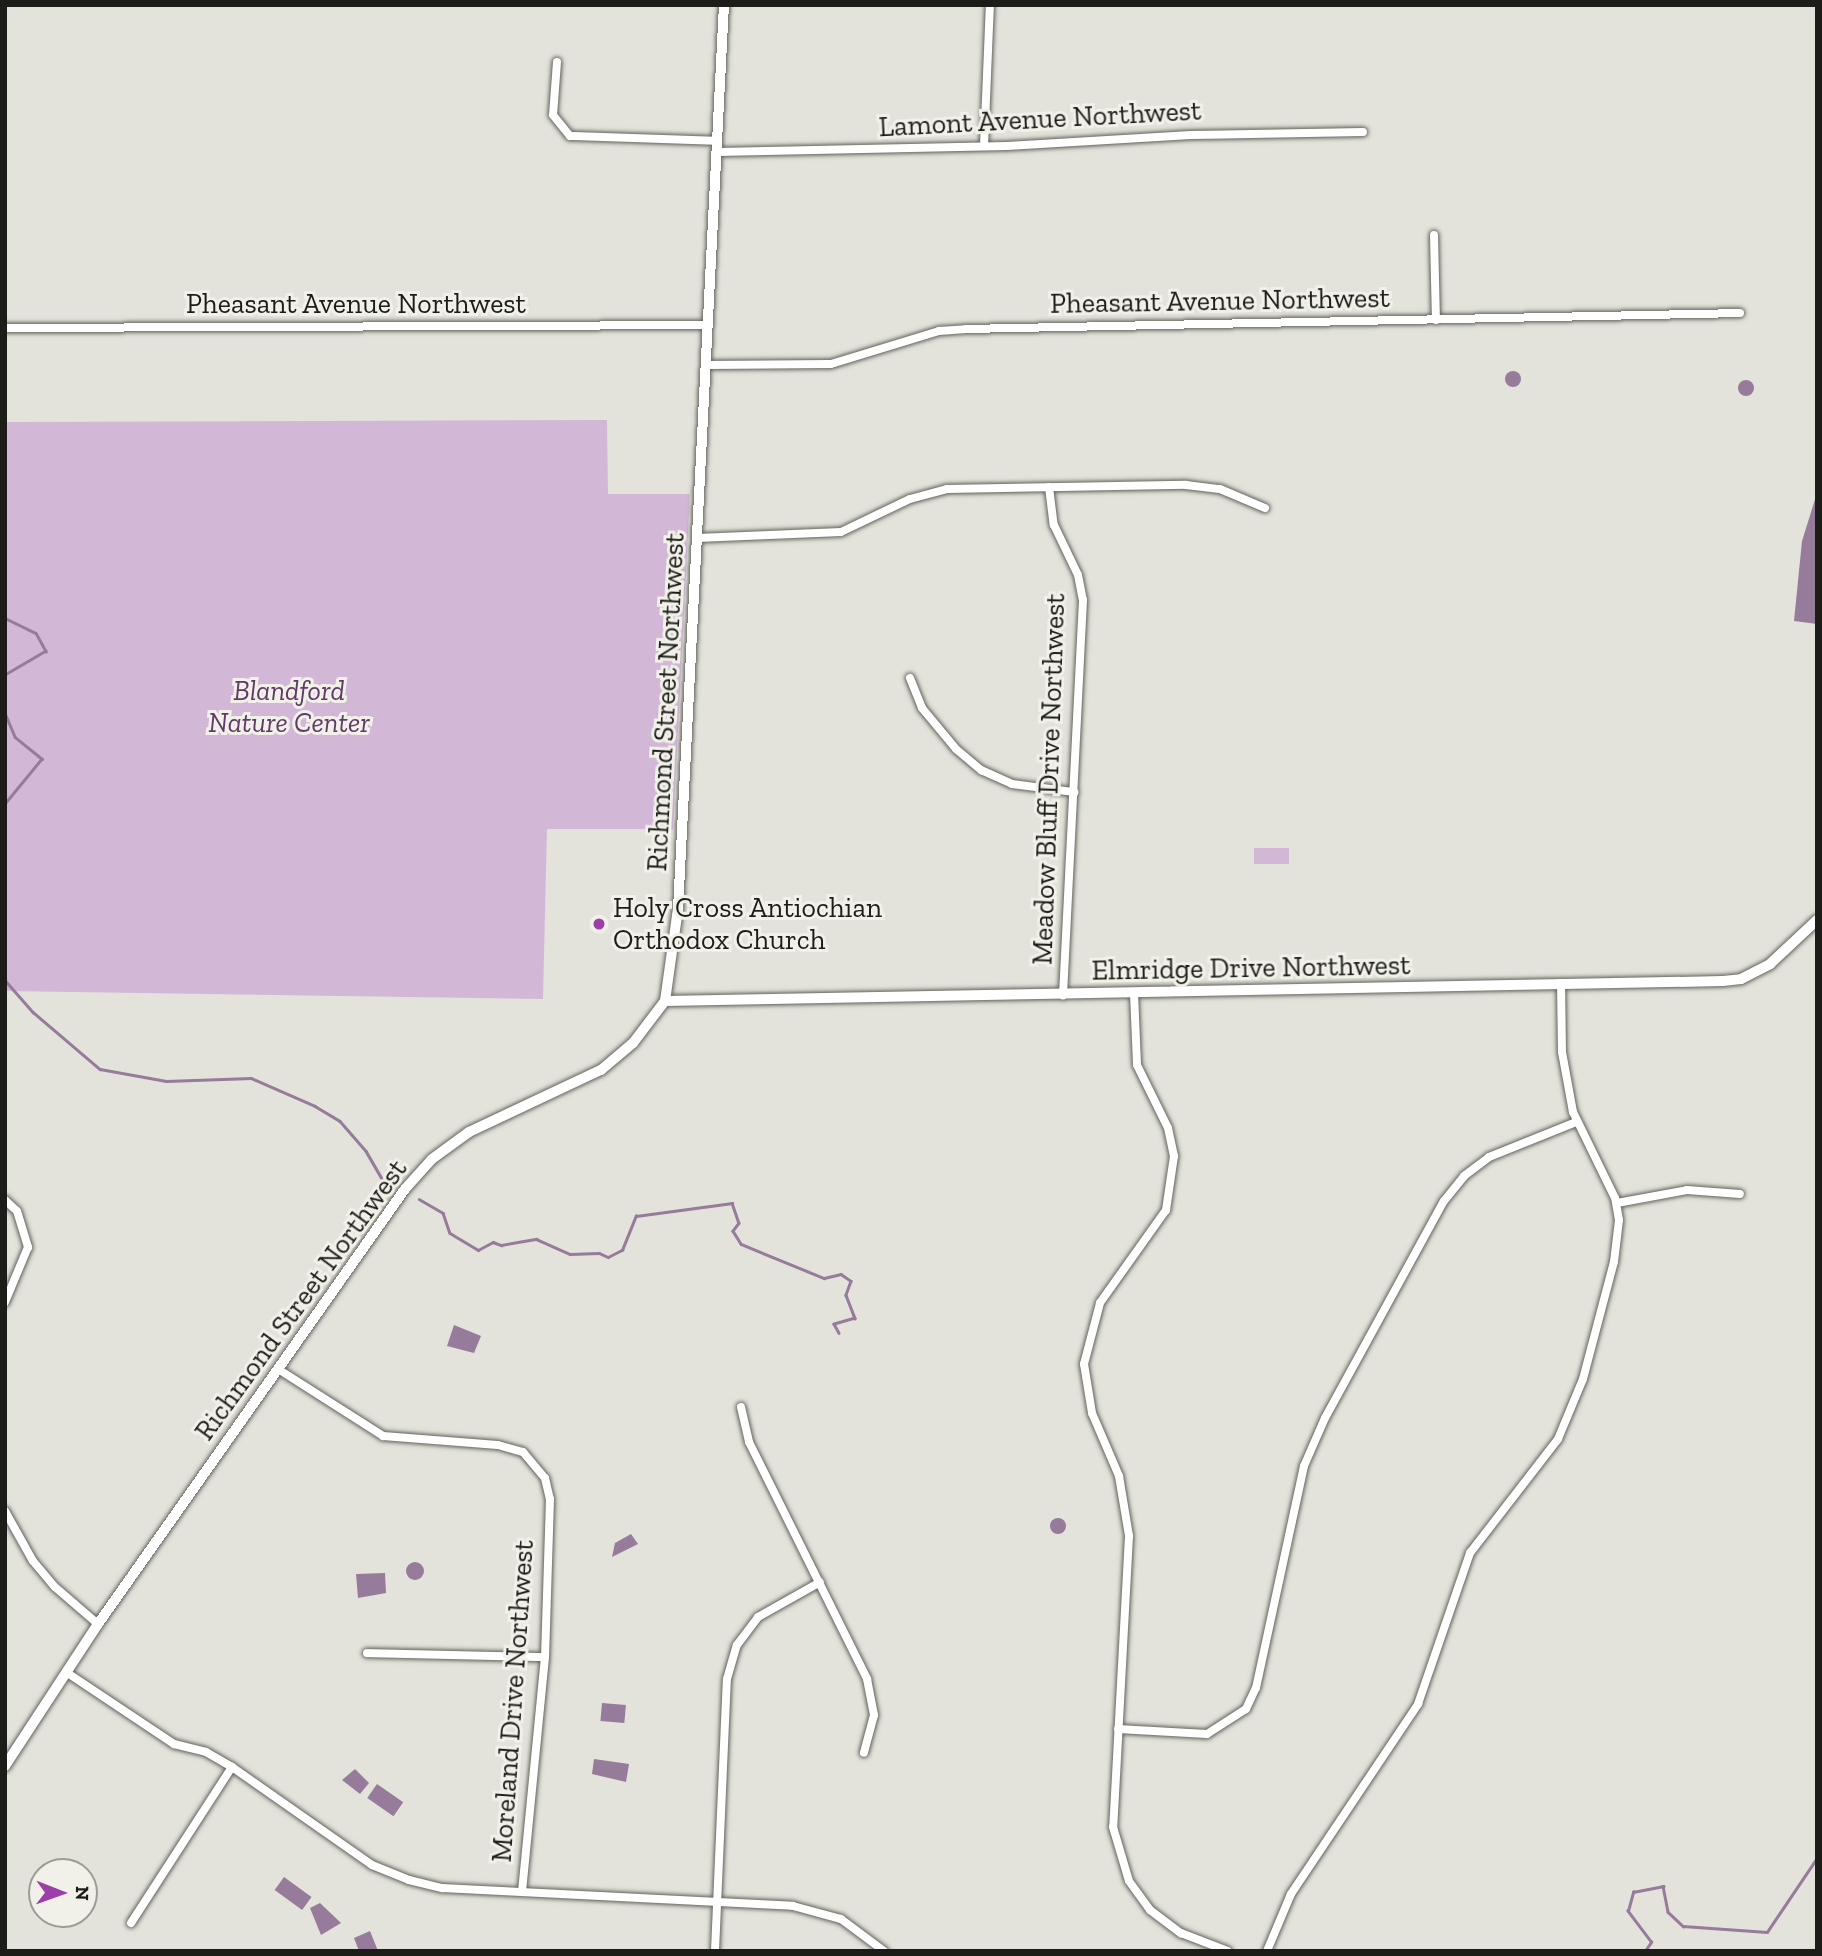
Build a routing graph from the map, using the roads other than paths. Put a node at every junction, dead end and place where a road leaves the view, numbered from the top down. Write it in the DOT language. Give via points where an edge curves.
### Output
graph roads {
  1 [pos="724,5"];
  2 [pos="990,5"];
  3 [pos="557,62"];
  4 [pos="1363,132"];
  5 [pos="984,146"];
  6 [pos="718,147"];
  7 [pos="1434,235"];
  8 [pos="1740,313"];
  9 [pos="1436,320"];
  10 [pos="707,325"];
  11 [pos="5,328"];
  12 [pos="706,365"];
  13 [pos="1049,487"];
  14 [pos="1265,508"];
  15 [pos="697,538"];
  16 [pos="910,678"];
  17 [pos="1074,792"];
  18 [pos="1817,920"];
  19 [pos="1561,983"];
  20 [pos="1134,993"];
  21 [pos="1063,995"];
  22 [pos="665,1001"];
  23 [pos="1576,1122"];
  24 [pos="1740,1194"];
  25 [pos="5,1200"];
  26 [pos="1617,1203"];
  27 [pos="5,1302"];
  28 [pos="278,1369"];
  29 [pos="741,1407"];
  30 [pos="5,1511"];
  31 [pos="820,1582"];
  32 [pos="98,1624"];
  33 [pos="367,1653"];
  34 [pos="545,1657"];
  35 [pos="66,1672"];
  36 [pos="1118,1729"];
  37 [pos="864,1753"];
  38 [pos="5,1766"];
  39 [pos="232,1767"];
  40 [pos="522,1892"];
  41 [pos="716,1902"];
  42 [pos="131,1923"];
  43 [pos="715,1951"];
  44 [pos="884,1951"];
  45 [pos="1228,1951"];
  46 [pos="1267,1951"];
  1 -- 6 [label="street, Richmond Street Northwest"];
  2 -- 5 [label="street"];
  3 -- 6 [label="street, Lamont Avenue Northwest" via="553,115 570,136"];
  4 -- 5 [label="street, Lamont Avenue Northwest"];
  5 -- 6 [label="street, Lamont Avenue Northwest"];
  6 -- 10 [label="street, Richmond Street Northwest"];
  7 -- 9 [label="street"];
  8 -- 9 [label="street, Pheasant Avenue Northwest"];
  9 -- 12 [label="street, Pheasant Avenue Northwest" via="946,330 831,364"];
  10 -- 11 [label="street, Pheasant Avenue Northwest"];
  10 -- 12 [label="street, Richmond Street Northwest"];
  12 -- 15 [label="street, Richmond Street Northwest"];
  13 -- 14 [label="street" via="1199,485"];
  13 -- 15 [label="street" via="938,491 910,499 852,530 828,534"];
  13 -- 17 [label="street, Meadow Bluff Drive Northwest" via="1054,525 1083,600"];
  15 -- 22 [label="street, Richmond Street Northwest" via="678,909"];
  16 -- 17 [label="street" via="922,708 956,749 981,770 1012,784"];
  17 -- 21 [label="street, Meadow Bluff Drive Northwest"];
  18 -- 19 [label="street, Elmridge Drive Northwest" via="1770,964 1741,979"];
  19 -- 20 [label="street, Elmridge Drive Northwest"];
  19 -- 23 [label="street" via="1562,1052"];
  20 -- 21 [label="street, Elmridge Drive Northwest"];
  20 -- 36 [label="street" via="1137,1065 1168,1128 1174,1156 1166,1210 1100,1303 1084,1364 1092,1413 1119,1476 1129,1536"];
  21 -- 22 [label="street, Elmridge Drive Northwest"];
  22 -- 28 [label="street, Richmond Street Northwest" via="633,1043 601,1070 480,1125 432,1159 405,1189"];
  23 -- 26 [label="street"];
  23 -- 36 [label="street" via="1489,1157 1464,1176 1444,1201 1325,1418 1304,1466 1256,1688 1246,1709 1207,1734"];
  24 -- 26 [label="street" via="1687,1190"];
  25 -- 27 [label="street" via="17,1211 28,1247"];
  26 -- 46 [label="street" via="1614,1262 1572,1411 1545,1459 1470,1553 1418,1704 1291,1894"];
  28 -- 32 [label="street, Richmond Street Northwest"];
  28 -- 34 [label="street, Moreland Drive Northwest" via="383,1436 498,1445 523,1452 536,1462 550,1499"];
  29 -- 31 [label="street" via="749,1442"];
  30 -- 32 [label="street" via="40,1569"];
  31 -- 37 [label="street" via="870,1687 873,1731"];
  31 -- 41 [label="street" via="769,1609 737,1645 727,1679"];
  32 -- 35 [label="street, Richmond Street Northwest"];
  33 -- 34 [label="street"];
  34 -- 40 [label="street, Moreland Drive Northwest"];
  35 -- 38 [label="street, Richmond Street Northwest"];
  35 -- 39 [label="street" via="174,1744 205,1752"];
  36 -- 45 [label="street" via="1111,1813 1118,1856 1129,1881 1165,1924"];
  39 -- 40 [label="street" via="372,1865 443,1888"];
  39 -- 42 [label="street"];
  40 -- 41 [label="street"];
  41 -- 43 [label="street"];
  41 -- 44 [label="street" via="815,1909 848,1922"];
}
